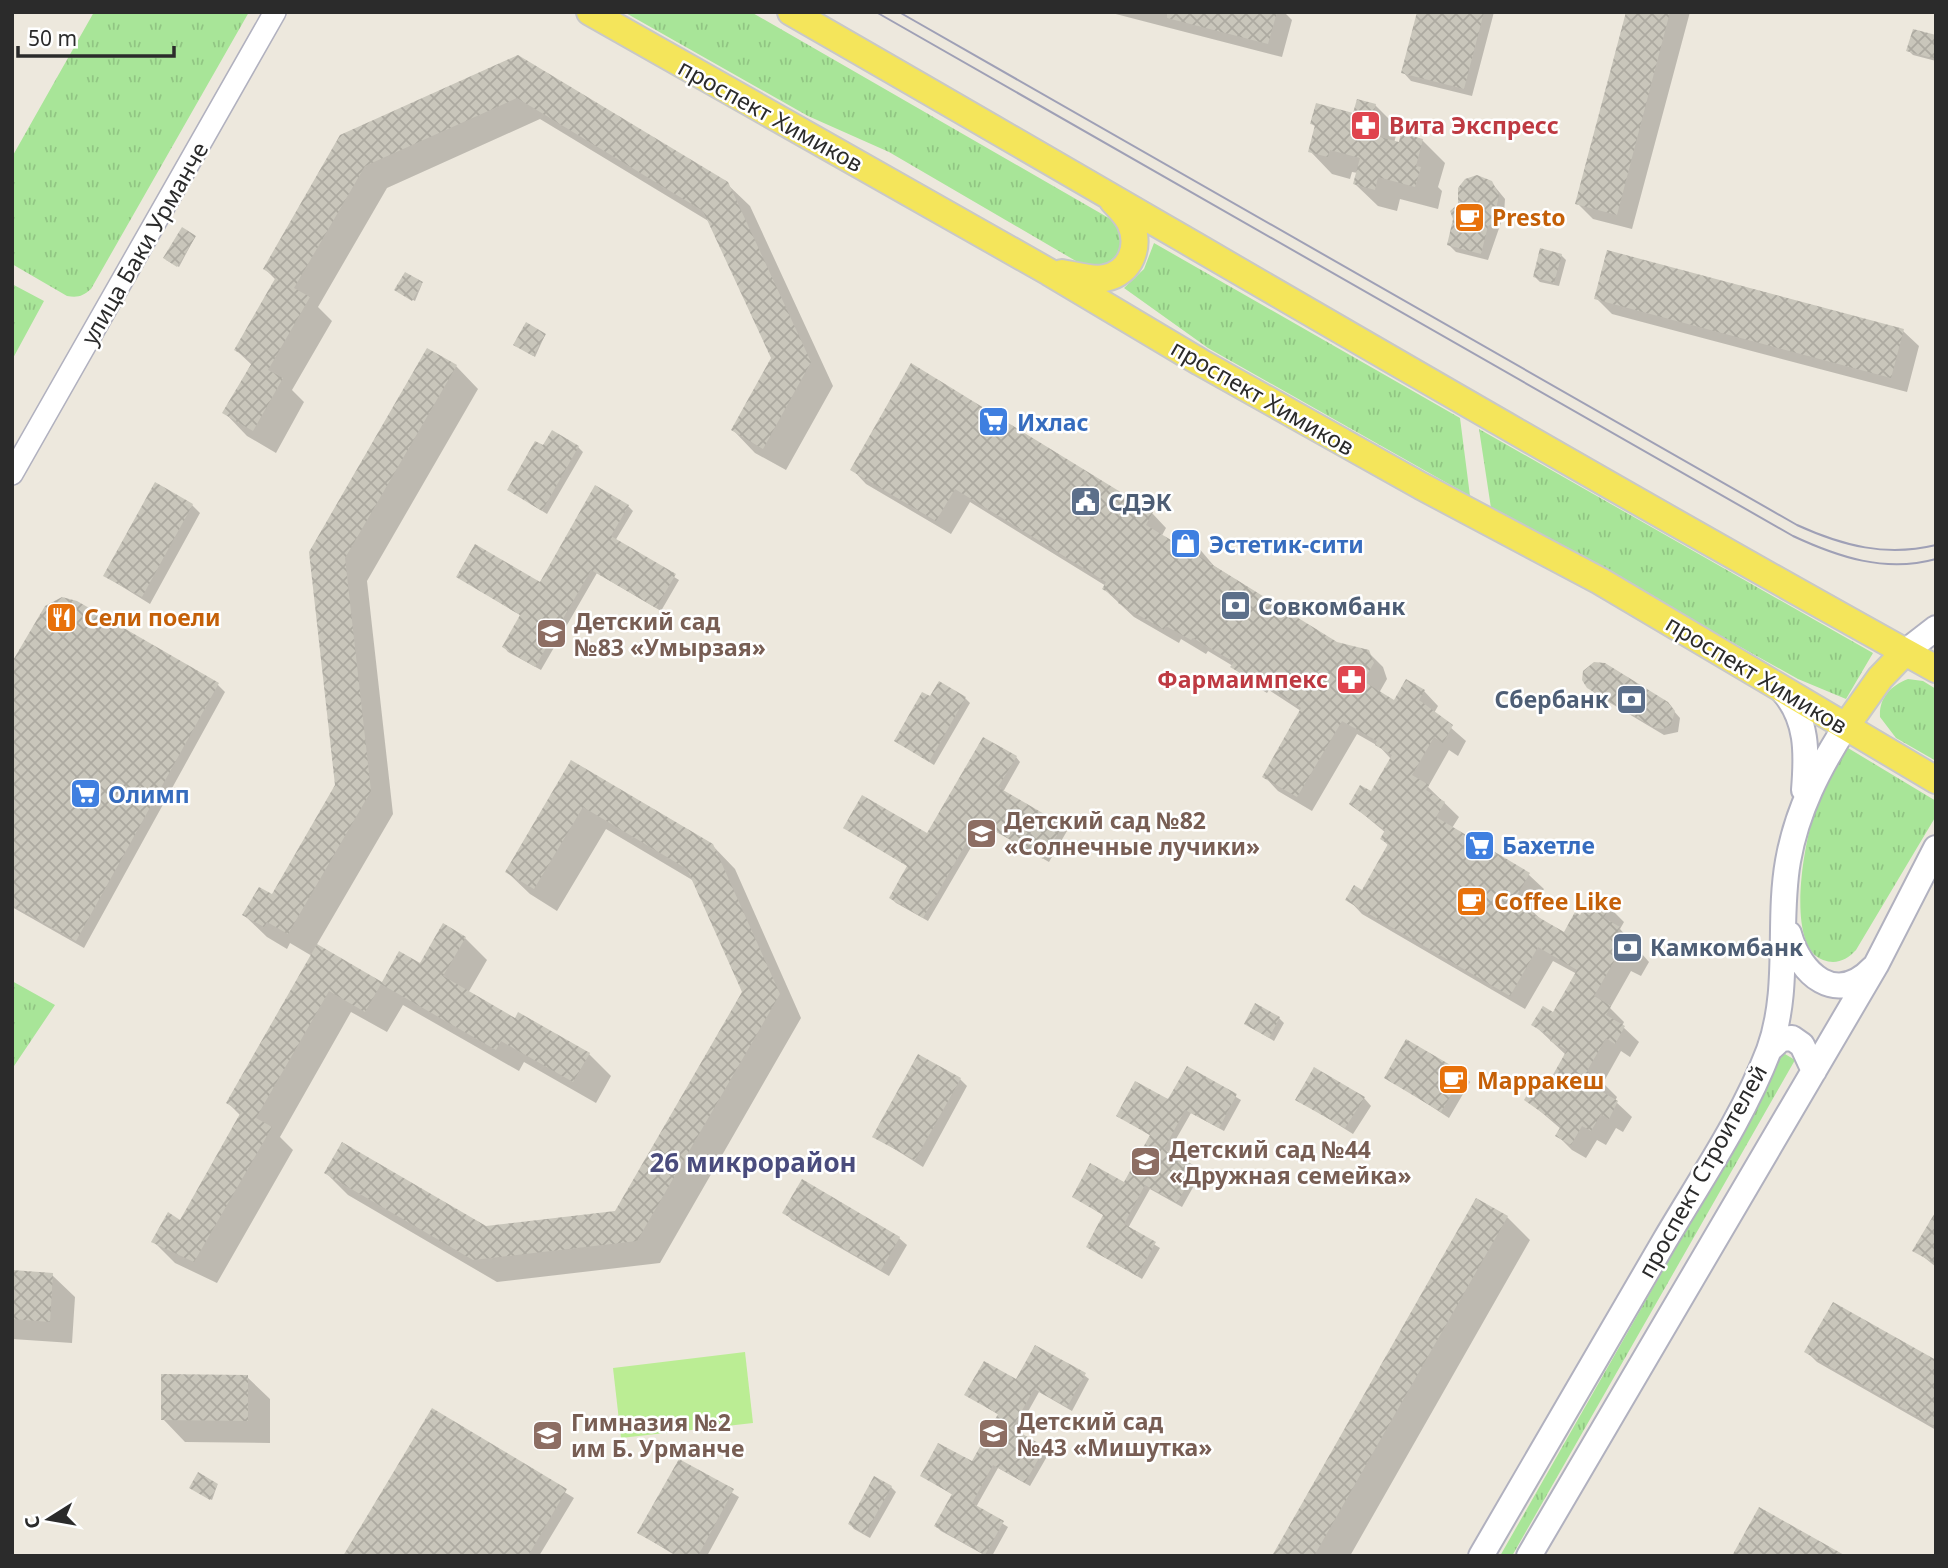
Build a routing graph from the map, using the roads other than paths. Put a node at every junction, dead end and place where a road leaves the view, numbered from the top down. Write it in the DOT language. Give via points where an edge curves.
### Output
graph roads {
  1 [pos="275,12"];
  2 [pos="590,12"];
  3 [pos="791,12"];
  4 [pos="1108,193"];
  5 [pos="1049,272"];
  6 [pos="12,474"];
  7 [pos="1936,628"];
  8 [pos="1905,652"];
  9 [pos="1936,669"];
  10 [pos="1782,690"];
  11 [pos="1846,726"];
  12 [pos="1936,780"];
  13 [pos="1803,802"];
  14 [pos="1936,848"];
  15 [pos="1784,916"];
  16 [pos="1876,965"];
  17 [pos="1769,1049"];
  18 [pos="1814,1071"];
  19 [pos="1481,1556"];
  20 [pos="1529,1556"];
  1 -- 6 [label="street, улица Баки Урманче"];
  2 -- 5 [label="main road, проспект Химиков"];
  3 -- 4 [label="main road"];
  4 -- 5 [label="main road" via="1130,221 1134,234 1134,253 1127,267 1103,279"];
  4 -- 8 [label="main road" via="1374,352"];
  5 -- 10 [label="main road, проспект Химиков" via="1235,382 1600,581"];
  7 -- 8 [label="main road, проспект Строителей"];
  8 -- 9 [label="main road"];
  8 -- 11 [label="main road, проспект Строителей"];
  10 -- 11 [label="main road, проспект Химиков"];
  10 -- 13 [label="main road" via="1795,705 1805,739"];
  11 -- 12 [label="main road, проспект Химиков"];
  11 -- 13 [label="main road, проспект Строителей"];
  13 -- 15 [label="main road, проспект Строителей" via="1788,862"];
  14 -- 16 [label="main road, проспект Строителей"];
  15 -- 16 [label="main road" via="1800,964 1821,981 1838,985 1856,981"];
  15 -- 17 [label="main road, проспект Строителей" via="1778,1014"];
  16 -- 18 [label="main road, проспект Строителей"];
  17 -- 18 [label="main road" via="1781,1039 1793,1038 1806,1051"];
  17 -- 19 [label="main road, проспект Строителей" via="1694,1191"];
  18 -- 20 [label="main road, проспект Строителей"];
}
